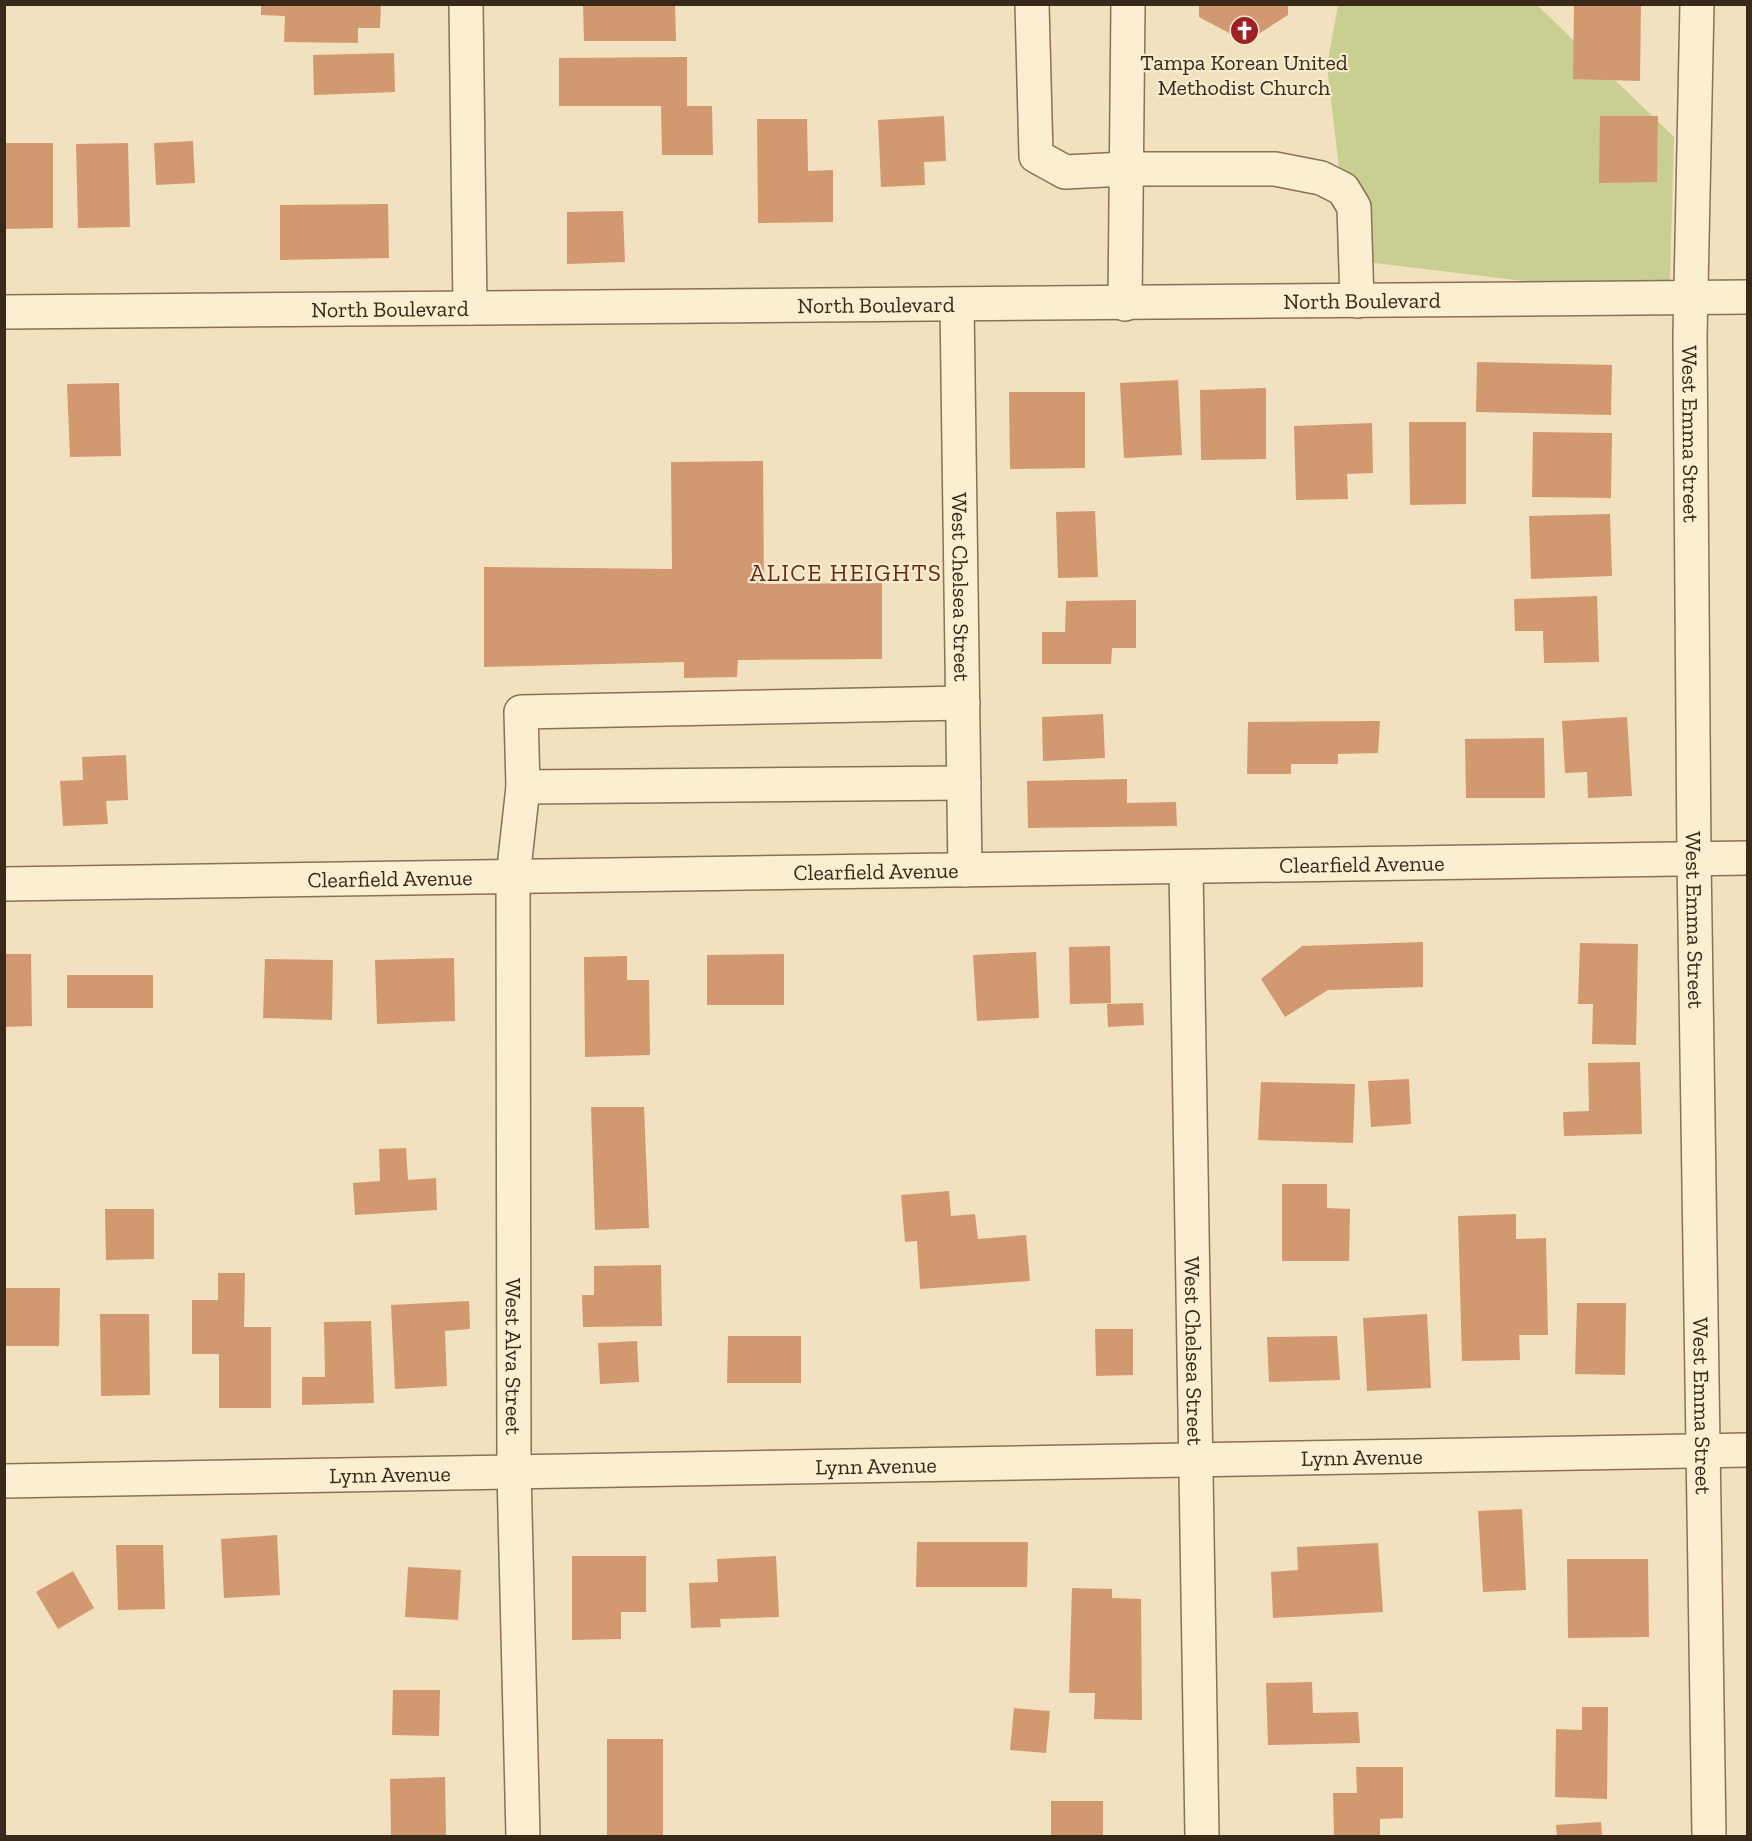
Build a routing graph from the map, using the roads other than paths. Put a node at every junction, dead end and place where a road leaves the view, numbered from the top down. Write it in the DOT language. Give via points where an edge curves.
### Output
graph roads {
  1 [pos="466,4"];
  2 [pos="1032,4"];
  3 [pos="1128,4"];
  4 [pos="1697,4"];
  5 [pos="1125,169"];
  6 [pos="1748,297"];
  7 [pos="1690,298"];
  8 [pos="1357,301"];
  9 [pos="1125,304"];
  10 [pos="957,305"];
  11 [pos="470,308"];
  12 [pos="4,312"];
  13 [pos="963,704"];
  14 [pos="964,783"];
  15 [pos="522,787"];
  16 [pos="1748,858"];
  17 [pos="1694,859"];
  18 [pos="1186,867"];
  19 [pos="965,870"];
  20 [pos="513,877"];
  21 [pos="4,884"];
  22 [pos="1748,1450"];
  23 [pos="1702,1451"];
  24 [pos="1196,1459"];
  25 [pos="514,1472"];
  26 [pos="4,1480"];
  27 [pos="523,1836"];
  28 [pos="1202,1836"];
  29 [pos="1709,1836"];
  1 -- 11 [label="street"];
  2 -- 5 [label="street" via="1036,156 1065,172"];
  3 -- 5 [label="street"];
  4 -- 7 [label="street, West Emma Street"];
  5 -- 8 [label="street" via="1275,169 1321,178 1343,189 1354,207"];
  5 -- 9 [label="street"];
  6 -- 7 [label="street, North Boulevard"];
  7 -- 8 [label="street, North Boulevard"];
  7 -- 17 [label="street, West Emma Street"];
  8 -- 9 [label="street, North Boulevard"];
  9 -- 10 [label="street, North Boulevard"];
  10 -- 11 [label="street, North Boulevard"];
  10 -- 13 [label="street, West Chelsea Street"];
  11 -- 12 [label="street, North Boulevard"];
  13 -- 14 [label="street, West Chelsea Street"];
  13 -- 15 [label="street, West Alva Street" via="521,712"];
  14 -- 15 [label="street"];
  14 -- 19 [label="street, West Chelsea Street"];
  15 -- 20 [label="street, West Alva Street"];
  16 -- 17 [label="street, Clearfield Avenue"];
  17 -- 18 [label="street, Clearfield Avenue"];
  17 -- 23 [label="street, West Emma Street"];
  18 -- 19 [label="street, Clearfield Avenue"];
  18 -- 24 [label="street, West Chelsea Street"];
  19 -- 20 [label="street, Clearfield Avenue"];
  20 -- 21 [label="street, Clearfield Avenue"];
  20 -- 25 [label="street, West Alva Street"];
  22 -- 23 [label="street, Lynn Avenue"];
  23 -- 24 [label="street, Lynn Avenue"];
  23 -- 29 [label="street, West Emma Street"];
  24 -- 25 [label="street, Lynn Avenue"];
  24 -- 28 [label="street, West Chelsea Street"];
  25 -- 26 [label="street, Lynn Avenue"];
  25 -- 27 [label="street, West Alva Street"];
}
